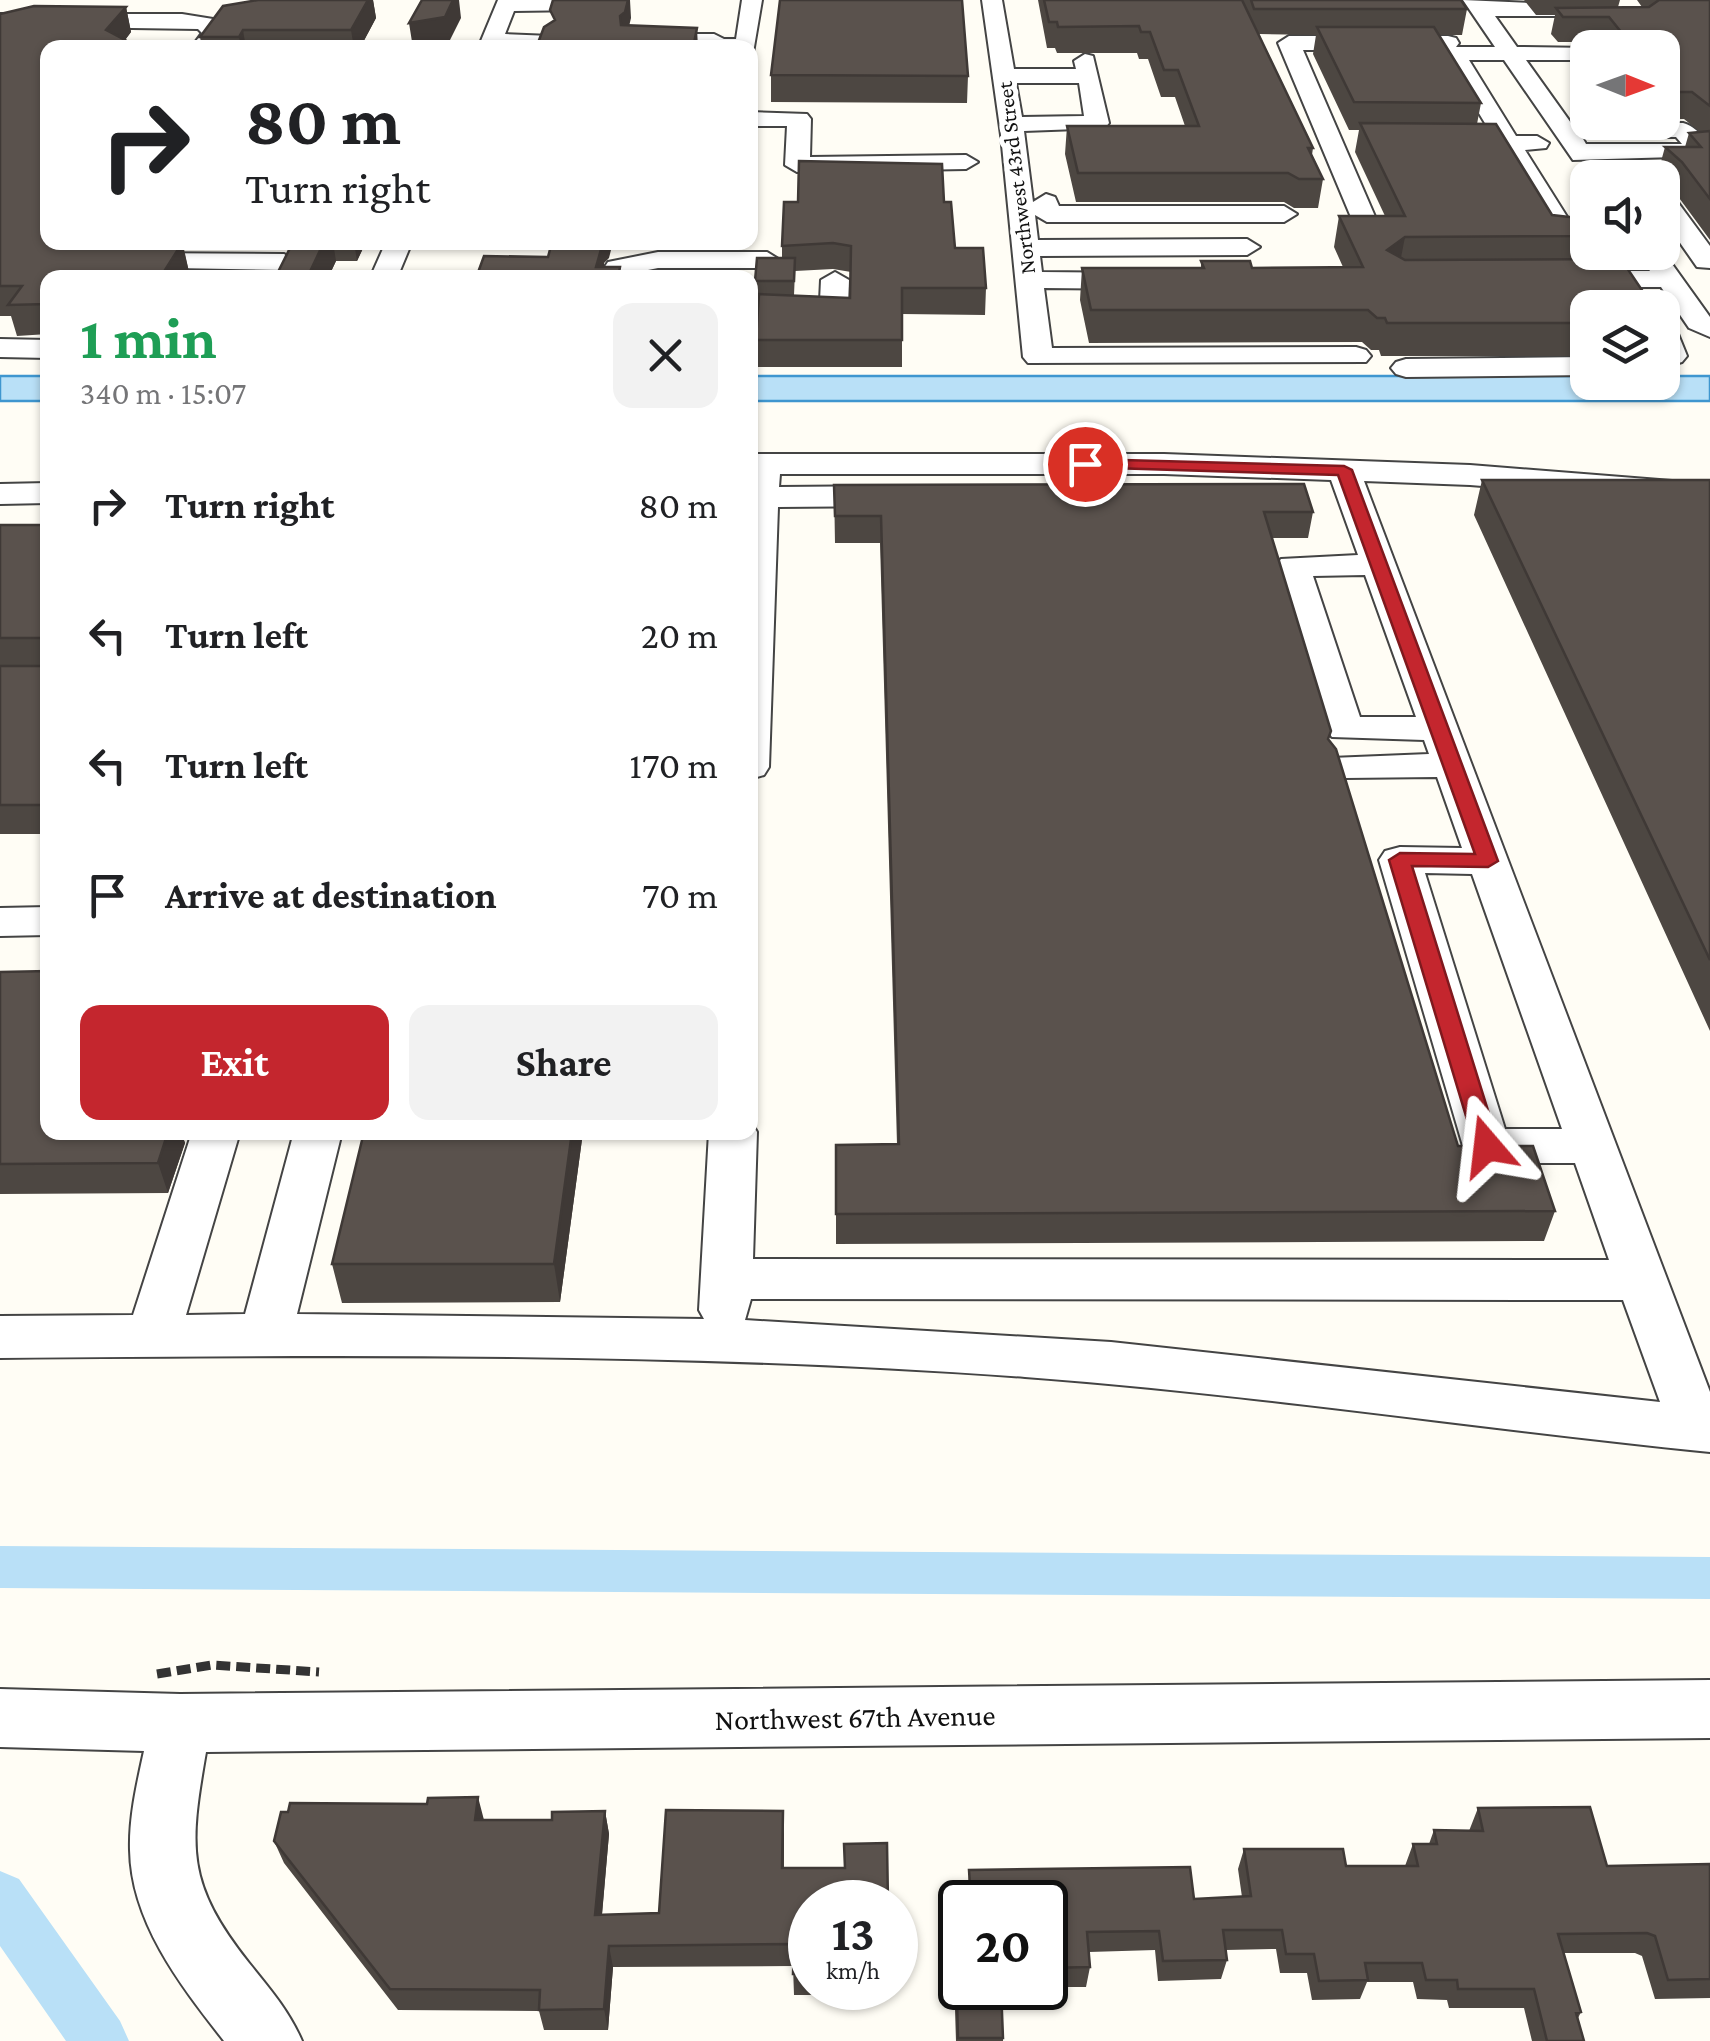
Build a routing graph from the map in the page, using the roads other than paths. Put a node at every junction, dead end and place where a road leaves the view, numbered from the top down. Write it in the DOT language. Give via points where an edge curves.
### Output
graph roads {
  1 [pos="584,0"];
  2 [pos="992,0"];
  3 [pos="204,6"];
  4 [pos="0,7"];
  5 [pos="63,9"];
  6 [pos="1605,11"];
  7 [pos="731,15"];
  8 [pos="0,20"];
  9 [pos="499,23"];
  10 [pos="1492,26"];
  11 [pos="546,31"];
  12 [pos="208,40"];
  13 [pos="636,40"];
  14 [pos="714,40"];
  15 [pos="742,40"];
  16 [pos="1570,48"];
  17 [pos="1451,49"];
  18 [pos="1004,76"];
  19 [pos="1090,82"];
  20 [pos="1037,97"];
  21 [pos="758,118"];
  22 [pos="1011,124"];
  23 [pos="1568,125"];
  24 [pos="1498,142"];
  25 [pos="1707,161"];
  26 [pos="966,162"];
  27 [pos="1037,196"];
  28 [pos="1284,214"];
  29 [pos="1680,222"];
  30 [pos="1370,235"];
  31 [pos="1570,238"];
  32 [pos="1247,246"];
  33 [pos="1025,248"];
  34 [pos="131,260"];
  35 [pos="713,260"];
  36 [pos="767,260"];
  37 [pos="1709,260"];
  38 [pos="285,261"];
  39 [pos="1680,262"];
  40 [pos="618,268"];
  41 [pos="1620,270"];
  42 [pos="1664,270"];
  43 [pos="834,280"];
  44 [pos="1029,280"];
  45 [pos="1554,280"];
  46 [pos="1170,281"];
  47 [pos="758,309"];
  48 [pos="1705,325"];
  49 [pos="1680,326"];
  50 [pos="0,348"];
  51 [pos="40,349"];
  52 [pos="1356,356"];
  53 [pos="1570,366"];
  54 [pos="0,368"];
  55 [pos="40,368"];
  56 [pos="1406,368"];
  57 [pos="0,465"];
  58 [pos="40,465"];
  59 [pos="759,475"];
  60 [pos="1348,482"];
  61 [pos="0,494"];
  62 [pos="40,494"];
  63 [pos="1710,494"];
  64 [pos="920,496"];
  65 [pos="979,496"];
  66 [pos="758,507"];
  67 [pos="1379,565"];
  68 [pos="1446,747"];
  69 [pos="1345,766"];
  70 [pos="1488,861"];
  71 [pos="40,921"];
  72 [pos="0,922"];
  73 [pos="214,1140"];
  74 [pos="316,1140"];
  75 [pos="733,1140"];
  76 [pos="1592,1146"];
  77 [pos="726,1279"];
  78 [pos="1642,1280"];
  79 [pos="266,1335"];
  80 [pos="153,1336"];
  81 [pos="0,1337"];
  82 [pos="724,1342"];
  83 [pos="1703,1428"];
  84 [pos="1710,1709"];
  85 [pos="0,1718"];
  86 [pos="180,1723"];
  87 [pos="268,2041"];
  1 -- 9 [label="street"];
  2 -- 18 [label="street, Northwest 43rd Street"];
  3 -- 5 [label="street"];
  4 -- 5 [label="street"];
  5 -- 8 [label="street"];
  5 -- 12 [label="street" via="205,24 214,32"];
  6 -- 10 [label="street"];
  7 -- 15 [label="street"];
  9 -- 11 [label="street"];
  10 -- 16 [label="street"];
  10 -- 17 [label="street"];
  10 -- 23 [label="street"];
  13 -- 14 [label="street"];
  17 -- 24 [label="street"];
  17 -- 30 [label="street" via="1289,44 1340,141"];
  18 -- 19 [label="street"];
  18 -- 22 [label="street, Northwest 43rd Street"];
  19 -- 20 [label="street"];
  19 -- 22 [label="street" via="1097,123"];
  21 -- 26 [label="street" via="799,119 797,165"];
  22 -- 27 [label="street, Northwest 43rd Street"];
  23 -- 24 [label="street"];
  23 -- 25 [label="street"];
  23 -- 25 [label="street" via="1684,130"];
  24 -- 31 [label="street"];
  27 -- 28 [label="street" via="1048,214"];
  27 -- 33 [label="street, Northwest 43rd Street"];
  29 -- 37 [label="street"];
  32 -- 33 [label="street"];
  33 -- 44 [label="street, Northwest 43rd Street"];
  34 -- 38 [label="street"];
  35 -- 36 [label="street"];
  35 -- 40 [label="street"];
  37 -- 39 [label="street"];
  41 -- 45 [label="street"];
  42 -- 48 [label="street"];
  43 -- 47 [label="street" via="834,310"];
  44 -- 46 [label="street"];
  44 -- 52 [label="street, Northwest 43rd Street" via="1038,357"];
  48 -- 49 [label="street"];
  50 -- 51 [label="street"];
  53 -- 56 [label="street"];
  54 -- 55 [label="street"];
  57 -- 58 [label="street"];
  59 -- 60 [label="street" via="1115,464"];
  59 -- 64 [label="street"];
  59 -- 66 [label="street"];
  60 -- 63 [label="street" via="1470,475"];
  60 -- 65 [label="street"];
  60 -- 67 [label="street"];
  61 -- 62 [label="street"];
  67 -- 68 [label="street"];
  67 -- 68 [label="street" via="1293,566 1345,729"];
  68 -- 69 [label="street"];
  68 -- 70 [label="street"];
  70 -- 76 [label="street"];
  70 -- 76 [label="street" via="1400,860 1487,1146"];
  71 -- 72 [label="street"];
  73 -- 80 [label="street"];
  74 -- 79 [label="street"];
  75 -- 77 [label="street"];
  76 -- 78 [label="street"];
  77 -- 78 [label="street"];
  77 -- 82 [label="street"];
  78 -- 83 [label="street"];
  79 -- 80 [label="street"];
  79 -- 82 [label="street"];
  80 -- 81 [label="street"];
  82 -- 83 [label="street" via="1172,1368"];
  84 -- 86 [label="street, Northwest 67th Avenue"];
  85 -- 86 [label="street, Northwest 67th Avenue"];
  86 -- 87 [label="street" via="162,1854 170,1898 192,1939"];
}
